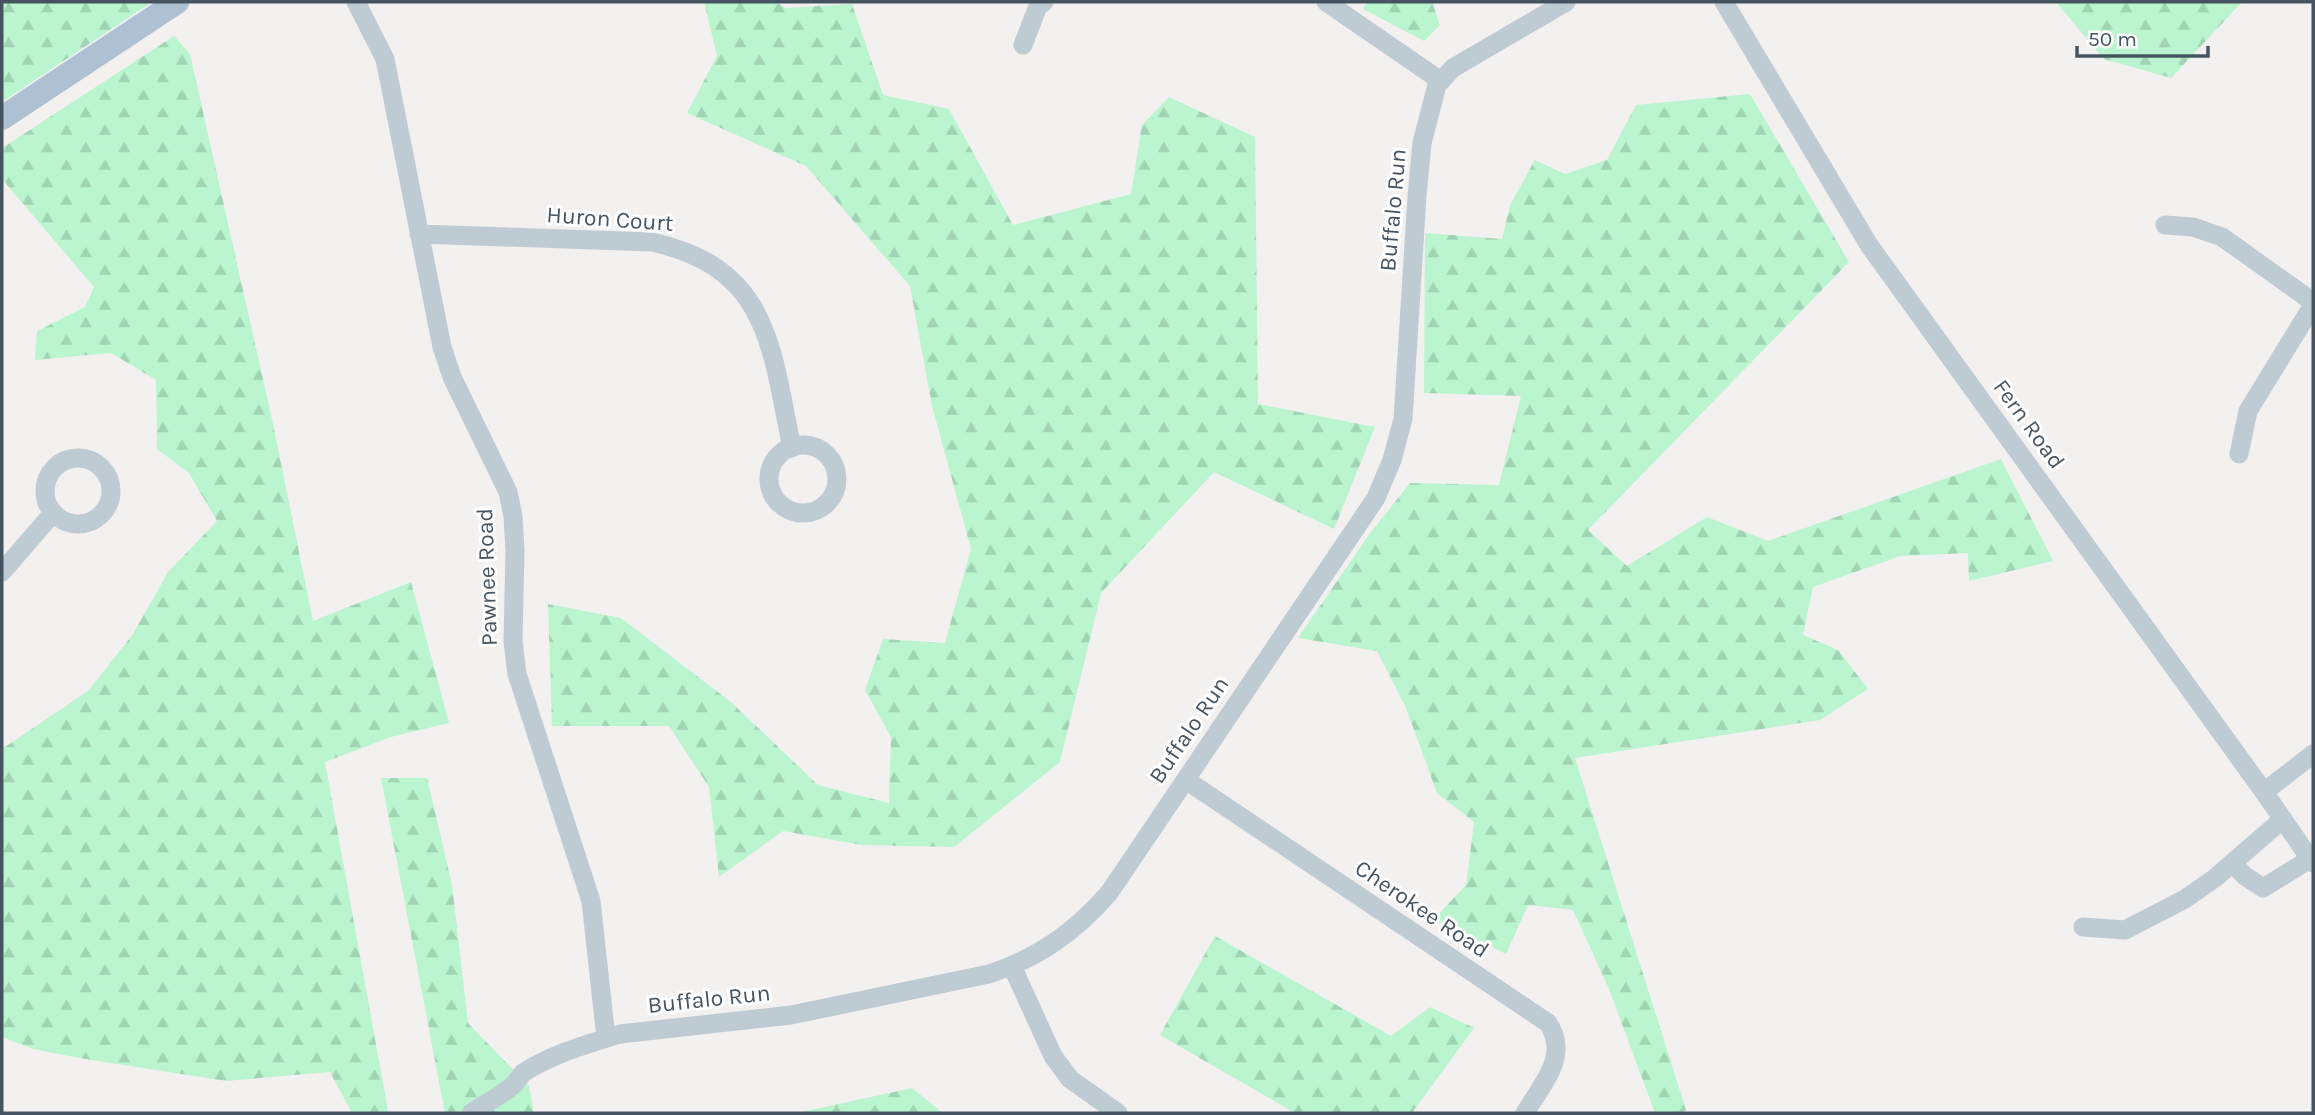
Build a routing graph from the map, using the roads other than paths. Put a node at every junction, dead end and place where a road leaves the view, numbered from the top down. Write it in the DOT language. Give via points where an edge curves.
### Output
graph roads {
  1 [pos="177,2"];
  2 [pos="356,2"];
  3 [pos="1044,2"];
  4 [pos="1326,2"];
  5 [pos="1566,2"];
  6 [pos="1724,2"];
  7 [pos="1023,45"];
  8 [pos="1441,80"];
  9 [pos="2,118"];
  10 [pos="2165,225"];
  11 [pos="419,234"];
  12 [pos="2313,303"];
  13 [pos="792,448"];
  14 [pos="2239,454"];
  15 [pos="53,513"];
  16 [pos="2,572"];
  17 [pos="2313,754"];
  18 [pos="1185,780"];
  19 [pos="2264,792"];
  20 [pos="2283,819"];
  21 [pos="2312,861"];
  22 [pos="2232,863"];
  23 [pos="2083,927"];
  24 [pos="1012,966"];
  25 [pos="606,1038"];
  26 [pos="471,1113"];
  27 [pos="1118,1113"];
  28 [pos="1525,1113"];
  1 -- 9 [label="main road"];
  2 -- 11 [label="street, Pawnee Road" via="385,59"];
  3 -- 7 [label="street" via="1038,6"];
  4 -- 8 [label="street"];
  5 -- 8 [label="street" via="1453,68"];
  6 -- 19 [label="street, Fern Road" via="1869,244"];
  8 -- 18 [label="street, Buffalo Run" via="1422,143 1403,419 1392,460 1376,498"];
  10 -- 12 [label="street" via="2193,227 2222,237"];
  11 -- 13 [label="street, Huron Court" via="652,242 706,260 739,288 762,324"];
  11 -- 25 [label="street, Pawnee Road" via="452,377 508,492 515,551 517,674 591,901"];
  12 -- 14 [label="street" via="2248,411"];
  15 -- 16 [label="street"];
  17 -- 19 [label="street"];
  18 -- 24 [label="street, Buffalo Run" via="1091,914 1054,944"];
  18 -- 28 [label="street, Cherokee Road" via="1548,1023 1557,1055"];
  19 -- 20 [label="street, Fern Road"];
  20 -- 21 [label="street, Fern Road"];
  20 -- 22 [label="street"];
  21 -- 22 [label="street" via="2263,888"];
  22 -- 23 [label="street" via="2185,899 2125,930"];
  24 -- 25 [label="street, Buffalo Run" via="791,1014"];
  24 -- 27 [label="street" via="1053,1056 1070,1079"];
  25 -- 26 [label="street, Buffalo Run" via="538,1065"];
}
